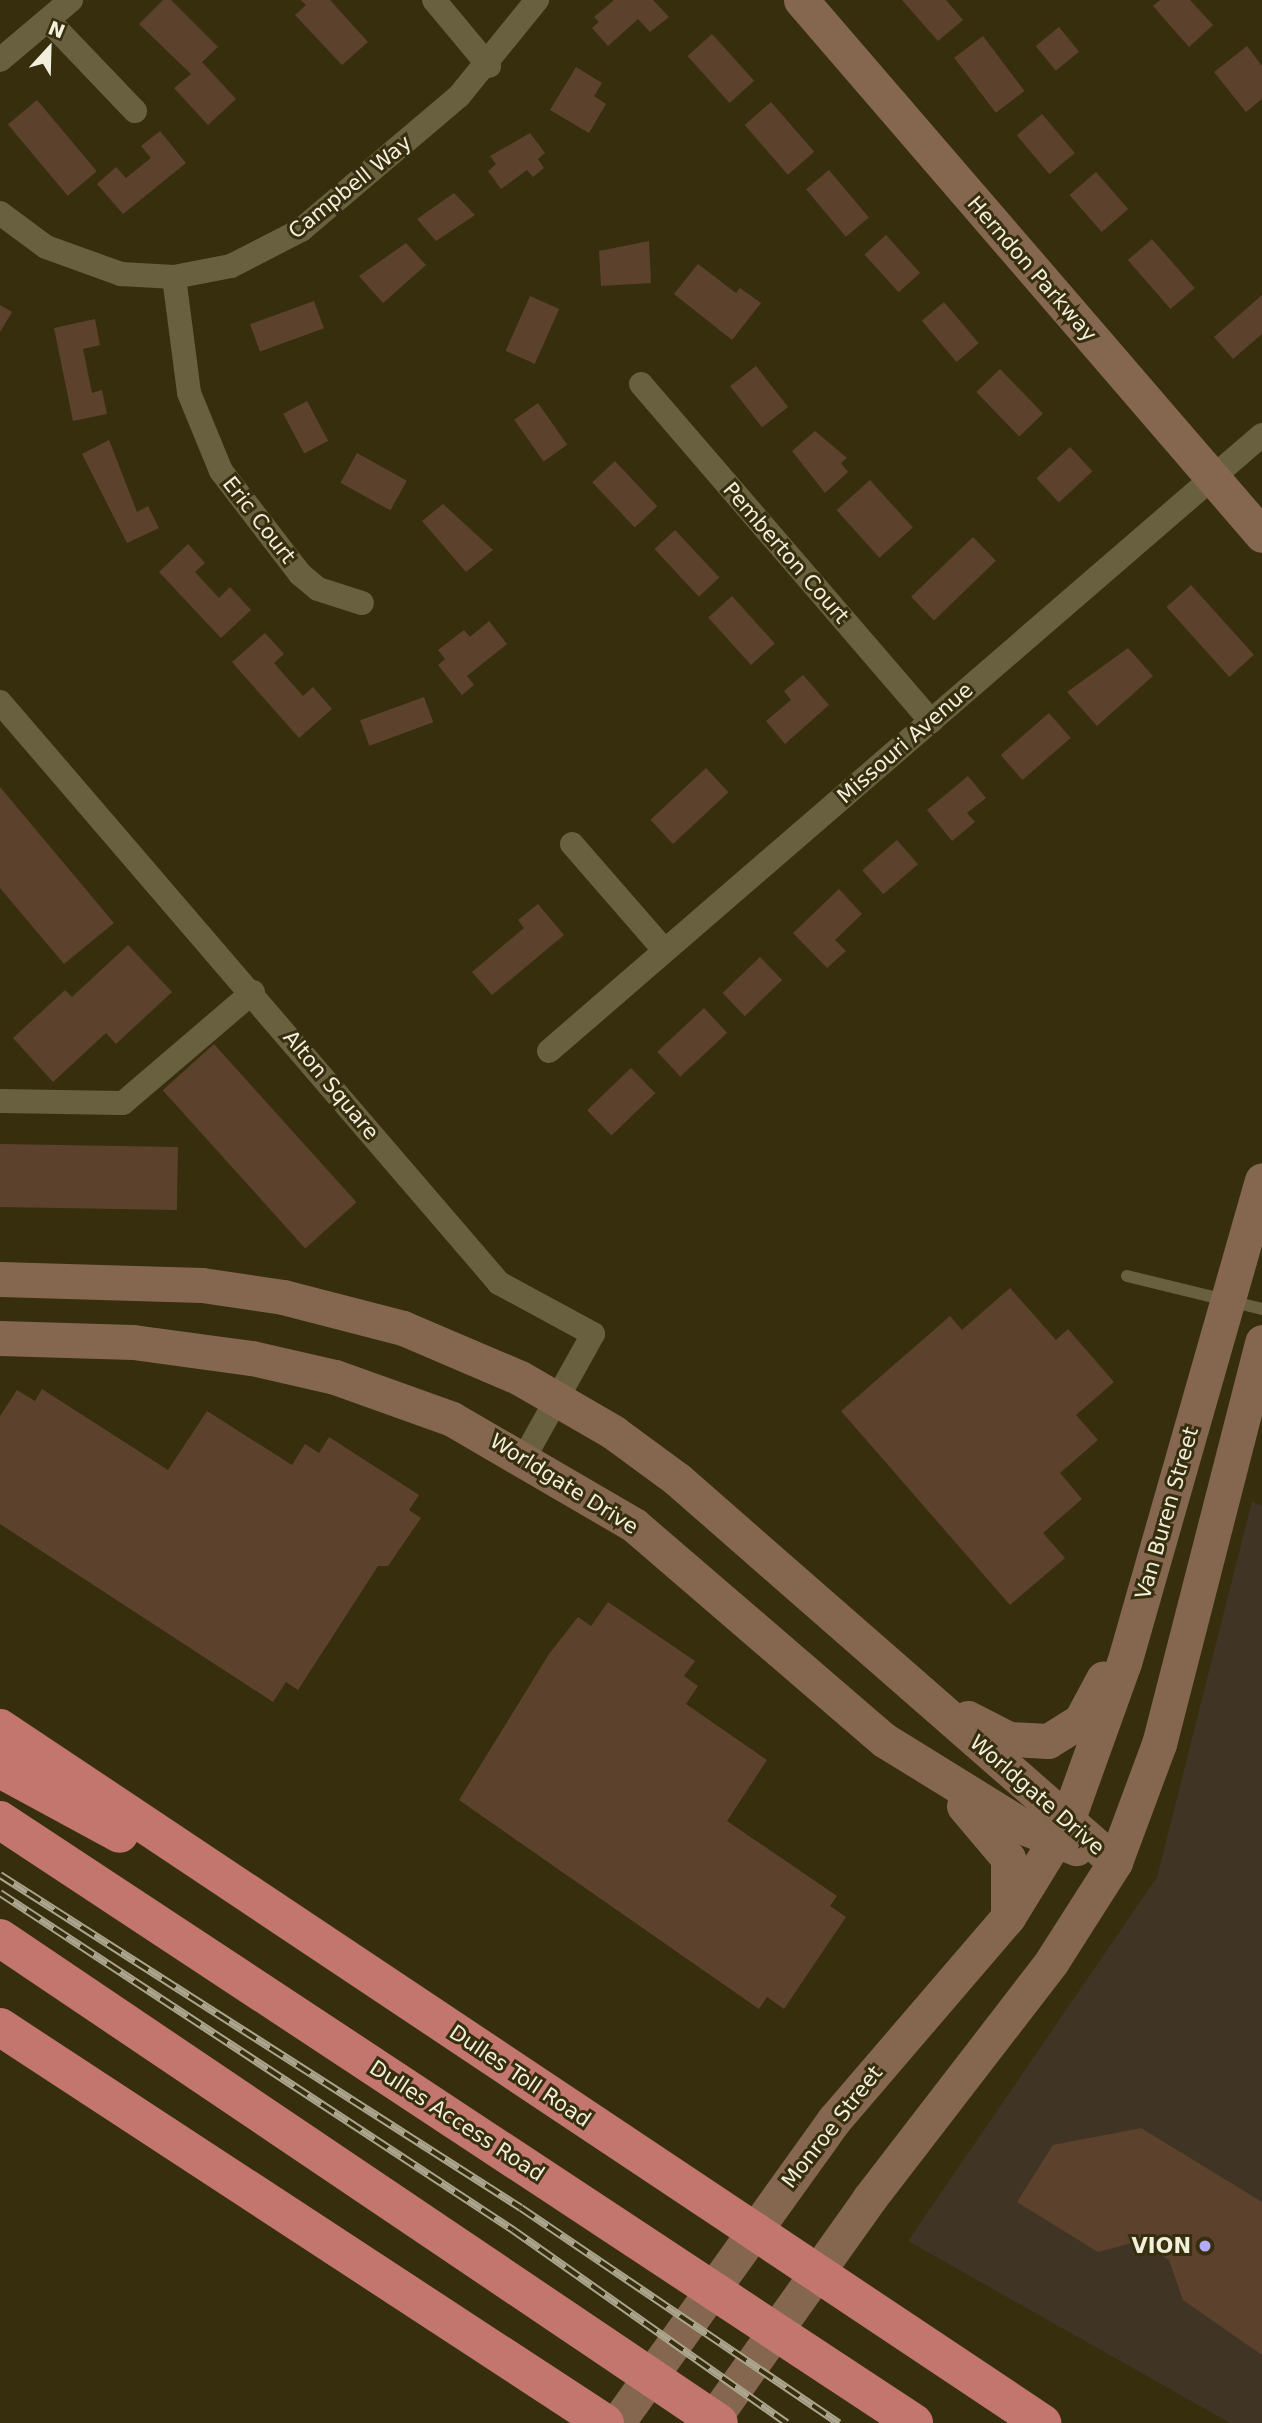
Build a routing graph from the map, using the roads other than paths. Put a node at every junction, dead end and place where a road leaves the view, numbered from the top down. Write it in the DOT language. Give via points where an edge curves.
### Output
graph roads {
  1 [pos="71,0"];
  2 [pos="434,0"];
  3 [pos="537,0"];
  4 [pos="801,1"];
  5 [pos="47,20"];
  6 [pos="0,60"];
  7 [pos="489,66"];
  8 [pos="135,111"];
  9 [pos="0,213"];
  10 [pos="174,277"];
  11 [pos="641,384"];
  12 [pos="1262,435"];
  13 [pos="1212,477"];
  14 [pos="1262,535"];
  15 [pos="362,603"];
  16 [pos="0,702"];
  17 [pos="931,721"];
  18 [pos="572,844"];
  19 [pos="664,950"];
  20 [pos="253,992"];
  21 [pos="549,1051"];
  22 [pos="0,1101"];
  23 [pos="1262,1180"];
  24 [pos="1127,1276"];
  25 [pos="0,1279"];
  26 [pos="1226,1300"];
  27 [pos="1262,1309"];
  28 [pos="0,1338"];
  29 [pos="1262,1342"];
  30 [pos="557,1398"];
  31 [pos="525,1456"];
  32 [pos="1139,1611"];
  33 [pos="915,1689"];
  34 [pos="0,1728"];
  35 [pos="915,1761"];
  36 [pos="0,1769"];
  37 [pos="0,1820"];
  38 [pos="1062,1830"];
  39 [pos="1115,1862"];
  40 [pos="1008,1917"];
  41 [pos="301,1930"];
  42 [pos="0,1938"];
  43 [pos="0,2027"];
  44 [pos="1000,2396"];
  45 [pos="605,2423"];
  46 [pos="617,2423"];
  47 [pos="710,2423"];
  48 [pos="719,2423"];
  49 [pos="914,2423"];
  50 [pos="1042,2423"];
  51 [pos="1060,2423"];
  1 -- 5 [label="street"];
  2 -- 7 [label="street"];
  3 -- 7 [label="street, Campbell Way"];
  4 -- 13 [label="main road, Herndon Parkway"];
  5 -- 6 [label="street"];
  5 -- 8 [label="street"];
  7 -- 10 [label="street, Campbell Way" via="301,230 231,266"];
  9 -- 10 [label="street, Campbell Way" via="37,241 85,264"];
  10 -- 15 [label="street, Eric Court" via="189,393 221,471 300,574 318,589"];
  11 -- 17 [label="street, Pemberton Court"];
  12 -- 13 [label="street, Missouri Avenue"];
  13 -- 14 [label="main road, Herndon Parkway"];
  13 -- 17 [label="street, Missouri Avenue"];
  16 -- 20 [label="street, Alton Square"];
  17 -- 19 [label="street, Missouri Avenue"];
  18 -- 19 [label="street"];
  19 -- 21 [label="street, Missouri Avenue"];
  20 -- 22 [label="street" via="123,1103"];
  20 -- 30 [label="street, Alton Square" via="499,1283 593,1334"];
  23 -- 26 [label="main road, Van Buren Street"];
  24 -- 26 [label="lane"];
  25 -- 30 [label="main road, Worldgate Drive" via="202,1285 284,1297 433,1340"];
  26 -- 27 [label="lane"];
  26 -- 32 [label="main road, Van Buren Street"];
  28 -- 31 [label="main road, Worldgate Drive" via="171,1345 292,1366 414,1403"];
  29 -- 39 [label="main road" via="1159,1744"];
  30 -- 31 [label="street, Alton Square"];
  30 -- 33 [label="main road, Worldgate Drive" via="677,1479"];
  31 -- 35 [label="main road, Worldgate Drive" via="667,1550 822,1690"];
  32 -- 33 [label="main road" via="1081,1720 1048,1741 1009,1739"];
  32 -- 38 [label="main road, Van Buren Street"];
  33 -- 38 [label="main road, Worldgate Drive"];
  34 -- 41 [label="highway, Dulles Toll Road"];
  35 -- 38 [label="main road, Worldgate Drive"];
  35 -- 40 [label="main road" via="1002,1846 1012,1879"];
  36 -- 41 [label="highway"];
  37 -- 49 [label="highway, Dulles Access Road"];
  38 -- 39 [label="main road, Worldgate Drive"];
  38 -- 40 [label="main road, Monroe Street"];
  39 -- 47 [label="main road" via="1028,1994 869,2199"];
  40 -- 46 [label="main road, Monroe Street" via="807,2157"];
  41 -- 44 [label="highway, Dulles Toll Road"];
  42 -- 48 [label="highway"];
  43 -- 45 [label="highway"];
  44 -- 50 [label="highway, Dulles Toll Road"];
  44 -- 51 [label="highway"];
}
